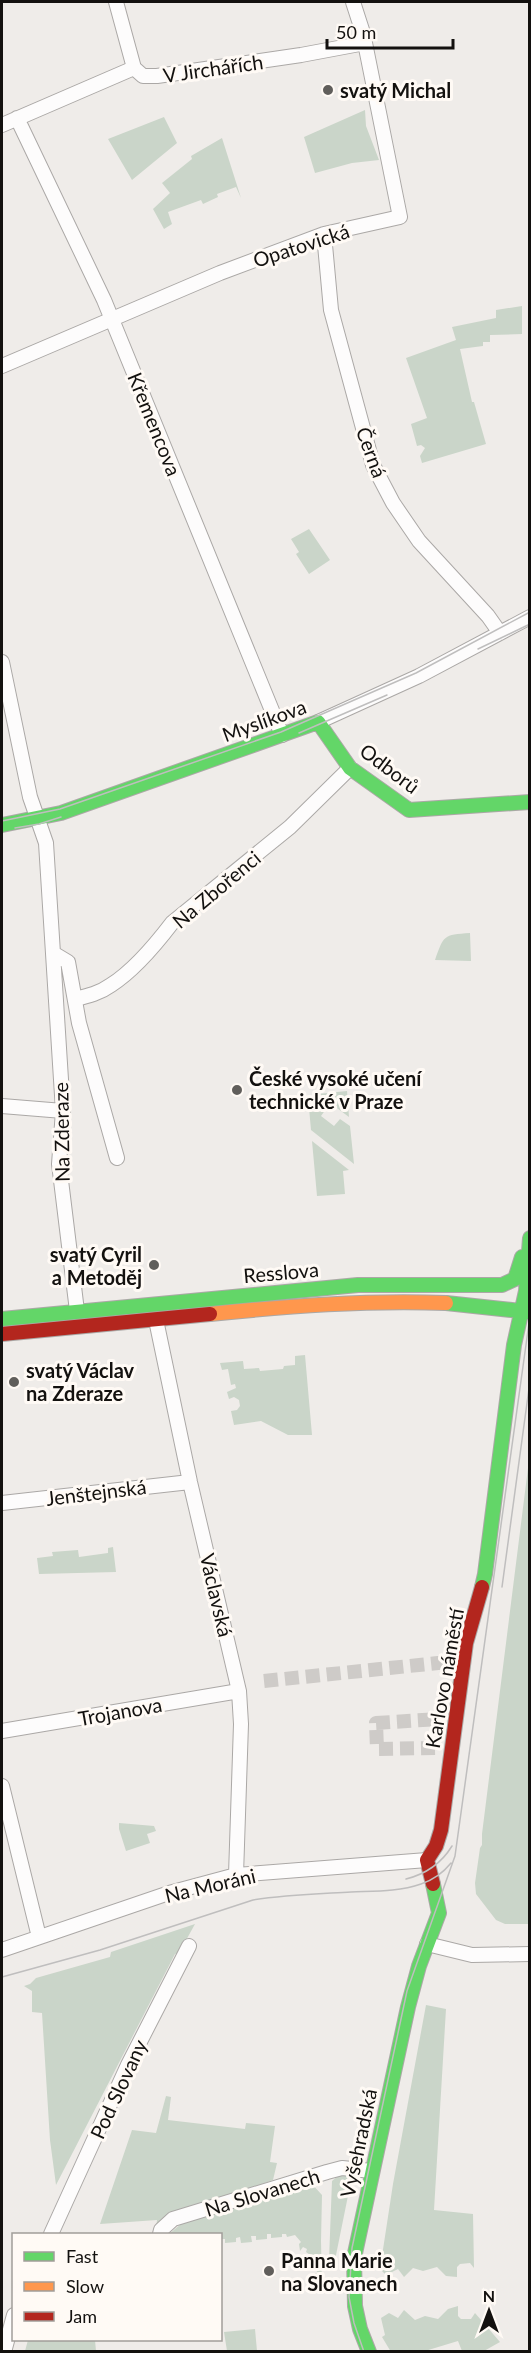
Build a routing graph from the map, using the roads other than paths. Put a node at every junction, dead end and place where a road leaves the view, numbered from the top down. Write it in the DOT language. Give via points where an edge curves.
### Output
graph roads {
  1 [pos="116,2"];
  2 [pos="353,2"];
  3 [pos="365,43"];
  4 [pos="134,68"];
  5 [pos="17,118"];
  6 [pos="2,125"];
  7 [pos="324,234"];
  8 [pos="112,320"];
  9 [pos="2,366"];
  10 [pos="528,618"];
  11 [pos="500,633"];
  12 [pos="2,662"];
  13 [pos="318,722"];
  14 [pos="282,735"];
  15 [pos="350,768"];
  16 [pos="530,802"];
  17 [pos="37,819"];
  18 [pos="2,825"];
  19 [pos="53,953"];
  20 [pos="75,999"];
  21 [pos="2,1106"];
  22 [pos="63,1111"];
  23 [pos="117,1158"];
  24 [pos="530,1233"];
  25 [pos="530,1238"];
  26 [pos="77,1311"];
  27 [pos="525,1312"];
  28 [pos="2,1319"];
  29 [pos="156,1320"];
  30 [pos="2,1334"];
  31 [pos="190,1482"];
  32 [pos="2,1503"];
  33 [pos="239,1691"];
  34 [pos="2,1731"];
  35 [pos="2,1786"];
  36 [pos="427,1860"];
  37 [pos="236,1875"];
  38 [pos="39,1937"];
  39 [pos="427,1944"];
  40 [pos="189,1946"];
  41 [pos="2,1950"];
  42 [pos="530,1954"];
  43 [pos="372,2171"];
  44 [pos="52,2233"];
  45 [pos="160,2233"];
  46 [pos="12,2322"];
  47 [pos="4,2352"];
  48 [pos="369,2352"];
  1 -- 4 [label="street"];
  2 -- 3 [label="street, Opatovická"];
  3 -- 4 [label="street, V Jirchářích" via="157,76 143,76"];
  3 -- 7 [label="street, Opatovická" via="400,217"];
  4 -- 5 [label="street, V Jirchářích"];
  5 -- 6 [label="street, V Jirchářích"];
  5 -- 8 [label="street, Křemencova"];
  7 -- 8 [label="street, Opatovická"];
  7 -- 11 [label="street, Černá" via="332,310 373,465 419,541"];
  8 -- 9 [label="street, Opatovická"];
  8 -- 14 [label="street, Křemencova"];
  10 -- 11 [label="street, Myslíkova"];
  11 -- 13 [label="street, Myslíkova" via="419,676"];
  12 -- 17 [label="street, Na Zderaze"];
  13 -- 14 [label="street, Myslíkova"];
  13 -- 15 [label="street, Odborů"];
  14 -- 17 [label="street, Myslíkova"];
  15 -- 16 [label="street, Odborů" via="409,810"];
  15 -- 20 [label="street, Na Zbořenci" via="290,827 172,923 158,942 113,984"];
  17 -- 18 [label="street, Myslíkova"];
  17 -- 19 [label="street, Na Zderaze" via="46,843"];
  19 -- 20 [label="street, Na Zderaze" via="68,963"];
  19 -- 22 [label="street, Na Zderaze"];
  20 -- 23 [label="street, Na Zderaze"];
  21 -- 22 [label="street"];
  22 -- 26 [label="street, Na Zderaze" via="60,1164"];
  24 -- 26 [label="street, Resslova" via="517,1276 504,1285 358,1285"];
  25 -- 27 [label="street, Karlovo náměstí"];
  26 -- 28 [label="street, Resslova"];
  27 -- 29 [label="street, Resslova" via="391,1301 325,1303"];
  27 -- 36 [label="street, Karlovo náměstí" via="514,1345 484,1574 466,1642 441,1830"];
  29 -- 30 [label="street, Resslova"];
  29 -- 31 [label="street, Václavská"];
  31 -- 32 [label="street, Jenštejnská"];
  31 -- 33 [label="street, Václavská"];
  33 -- 34 [label="street, Trojanova"];
  33 -- 37 [label="street, Václavská"];
  35 -- 38 [label="street"];
  36 -- 37 [label="street, Na Moráni"];
  36 -- 39 [label="street" via="439,1913"];
  37 -- 38 [label="street, Na Moráni"];
  38 -- 41 [label="street, Na Moráni"];
  39 -- 42 [label="street" via="472,1955"];
  39 -- 43 [label="street, Vyšehradská" via="410,1999"];
  40 -- 44 [label="street, Pod Slovany" via="128,2065"];
  43 -- 45 [label="street, Na Slovanech" via="342,2168 327,2172 173,2219"];
  43 -- 48 [label="street, Vyšehradská" via="353,2278 358,2322"];
  46 -- 47 [label="street"];
}
